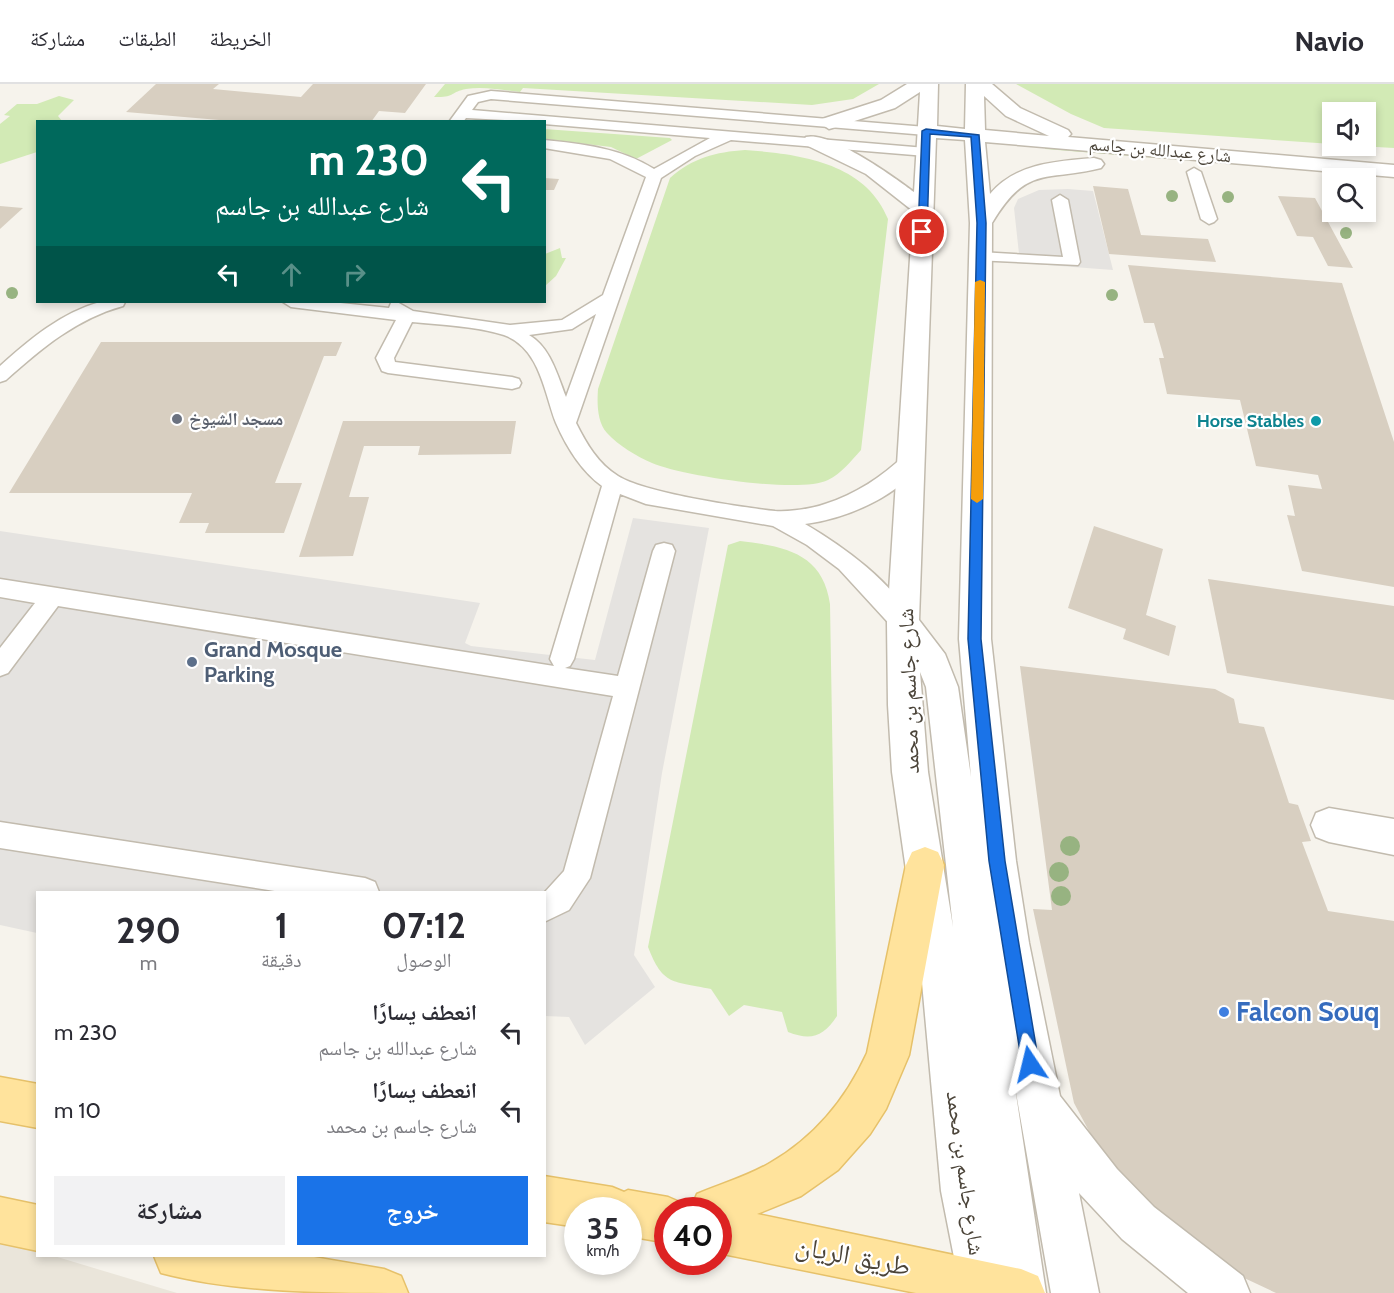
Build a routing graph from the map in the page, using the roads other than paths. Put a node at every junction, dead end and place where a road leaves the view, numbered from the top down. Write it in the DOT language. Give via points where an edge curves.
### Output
graph roads {
  1 [pos="919,84"];
  2 [pos="929,84"];
  3 [pos="975,84"];
  4 [pos="981,84"];
  5 [pos="459,117"];
  6 [pos="508,120"];
  7 [pos="546,122"];
  8 [pos="829,123"];
  9 [pos="734,134"];
  10 [pos="813,141"];
  11 [pos="546,144"];
  12 [pos="1103,146"];
  13 [pos="957,148"];
  14 [pos="1014,158"];
  15 [pos="1094,164"];
  16 [pos="1394,171"];
  17 [pos="1194,172"];
  18 [pos="654,176"];
  19 [pos="1322,183"];
  20 [pos="1376,187"];
  21 [pos="1394,189"];
  22 [pos="1060,200"];
  23 [pos="923,209"];
  24 [pos="1209,219"];
  25 [pos="980,240"];
  26 [pos="610,298"];
  27 [pos="112,303"];
  28 [pos="300,303"];
  29 [pos="392,303"];
  30 [pos="407,315"];
  31 [pos="510,331"];
  32 [pos="0,376"];
  33 [pos="512,383"];
  34 [pos="566,423"];
  35 [pos="913,459"];
  36 [pos="613,483"];
  37 [pos="777,519"];
  38 [pos="664,551"];
  39 [pos="0,588"];
  40 [pos="53,596"];
  41 [pos="903,623"];
  42 [pos="562,659"];
  43 [pos="0,666"];
  44 [pos="628,688"];
  45 [pos="1329,825"];
  46 [pos="0,836"];
  47 [pos="1394,837"];
  48 [pos="925,865"];
  49 [pos="358,891"];
  50 [pos="546,907"];
  51 [pos="0,1099"];
  52 [pos="1038,1103"];
  53 [pos="36,1106"];
  54 [pos="546,1199"];
  55 [pos="564,1202"];
  56 [pos="732,1202"];
  57 [pos="0,1220"];
  58 [pos="36,1228"];
  59 [pos="732,1233"];
  60 [pos="184,1257"];
  61 [pos="1003,1291"];
  62 [pos="384,1293"];
  63 [pos="1075,1293"];
  64 [pos="1226,1293"];
  1 -- 8 [label="street" via="888,104"];
  2 -- 13 [label="street, شارع جاسم بن محمد"];
  3 -- 13 [label="street, شارع جاسم بن محمد"];
  4 -- 12 [label="street" via="1012,112 1056,132"];
  5 -- 6 [label="lane"];
  5 -- 8 [label="lane" via="473,99 491,95"];
  7 -- 9 [label="lane"];
  8 -- 13 [label="lane"];
  9 -- 10 [label="lane"];
  9 -- 18 [label="lane" via="702,145"];
  10 -- 13 [label="lane"];
  10 -- 23 [label="street" via="873,170"];
  11 -- 18 [label="lane" via="596,150 634,161"];
  12 -- 13 [label="street, شارع عبدالله بن جاسم"];
  12 -- 16 [label="street, شارع عبدالله بن جاسم"];
  13 -- 23 [label="street, شارع جاسم بن محمد"];
  13 -- 25 [label="street, شارع جاسم بن محمد" via="979,173"];
  14 -- 15 [label="street, شارع عبدالله بن جاسم"];
  15 -- 17 [label="street, شارع عبدالله بن جاسم"];
  15 -- 25 [label="street" via="1047,169 1014,180 991,205"];
  17 -- 19 [label="street, شارع عبدالله بن جاسم"];
  17 -- 24 [label="lane"];
  18 -- 26 [label="lane"];
  20 -- 21 [label="street"];
  22 -- 25 [label="lane" via="1072,262"];
  23 -- 35 [label="street, شارع جاسم بن محمد"];
  25 -- 52 [label="street, شارع جاسم بن محمد" via="975,639 997,861"];
  26 -- 31 [label="lane" via="566,325"];
  26 -- 34 [label="lane"];
  27 -- 32 [label="lane" via="90,308 53,329"];
  28 -- 30 [label="lane"];
  29 -- 30 [label="lane"];
  30 -- 31 [label="lane"];
  30 -- 33 [label="lane" via="386,358 388,368"];
  31 -- 34 [label="lane" via="533,345 546,368"];
  34 -- 36 [label="lane" via="577,445 599,473"];
  35 -- 37 [label="lane" via="871,493 812,515"];
  35 -- 41 [label="street, شارع جاسم بن محمد"];
  36 -- 37 [label="lane" via="670,501"];
  36 -- 42 [label="lane"];
  37 -- 41 [label="lane" via="803,531 849,562"];
  38 -- 44 [label="lane"];
  39 -- 40 [label="lane"];
  40 -- 43 [label="lane"];
  40 -- 44 [label="lane"];
  41 -- 48 [label="street, شارع جاسم بن محمد" via="910,772"];
  41 -- 61 [label="street" via="934,664 942,687 1008,1205"];
  44 -- 50 [label="lane" via="576,878 560,900"];
  45 -- 47 [label="street"];
  46 -- 49 [label="lane"];
  48 -- 56 [label="main road" via="888,1055 871,1095 855,1119 822,1154 785,1180"];
  48 -- 61 [label="street, شارع جاسم بن محمد" via="964,1191"];
  51 -- 53 [label="main road"];
  52 -- 63 [label="street, شارع جاسم بن محمد"];
  52 -- 64 [label="street" via="1130,1216"];
  54 -- 55 [label="main road"];
  57 -- 58 [label="main road"];
  59 -- 61 [label="main road, طريق الريان"];
  60 -- 62 [label="main road"];
}
